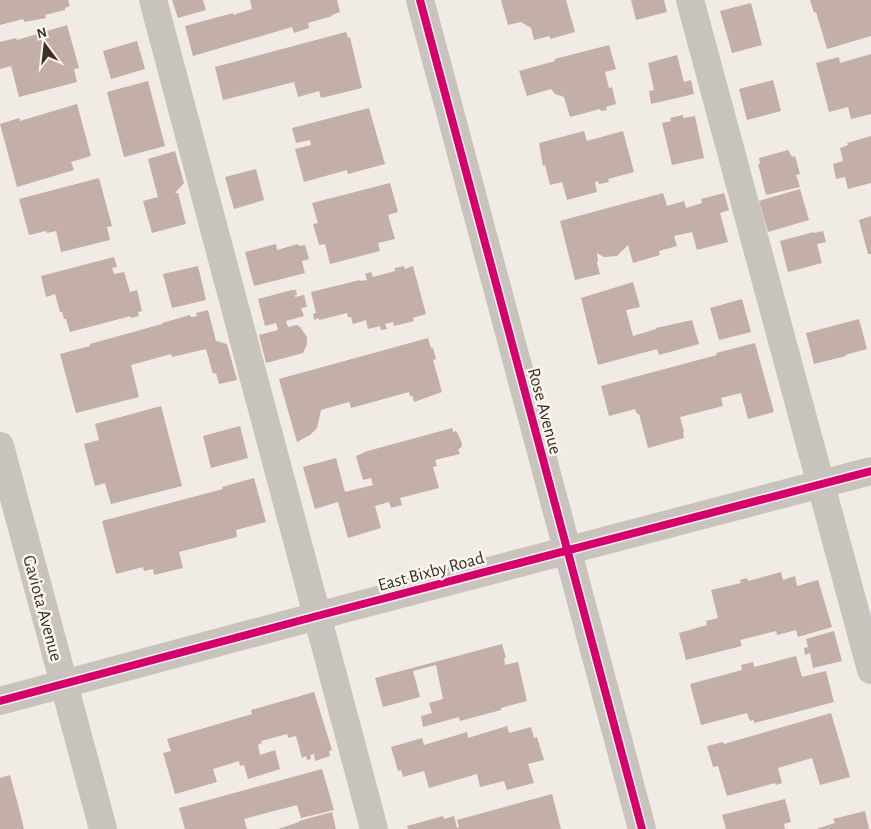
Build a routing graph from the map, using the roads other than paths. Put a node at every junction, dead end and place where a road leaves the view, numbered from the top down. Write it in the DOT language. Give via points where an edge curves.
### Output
graph roads {
  1 [pos="152,0"];
  2 [pos="420,0"];
  3 [pos="690,0"];
  4 [pos="0,446"];
  5 [pos="871,471"];
  6 [pos="821,484"];
  7 [pos="567,551"];
  8 [pos="317,616"];
  9 [pos="871,670"];
  10 [pos="64,684"];
  11 [pos="0,701"];
  12 [pos="103,829"];
  13 [pos="374,829"];
  14 [pos="642,829"];
  1 -- 8 [label="street"];
  2 -- 7 [label="street, Rose Avenue"];
  3 -- 6 [label="street"];
  4 -- 10 [label="street, Gaviota Avenue"];
  5 -- 6 [label="street, East Bixby Road"];
  6 -- 7 [label="street, East Bixby Road"];
  6 -- 9 [label="street"];
  7 -- 8 [label="street, East Bixby Road"];
  7 -- 14 [label="street, Rose Avenue"];
  8 -- 10 [label="street, East Bixby Road"];
  8 -- 13 [label="street"];
  10 -- 11 [label="street, East Bixby Road"];
  10 -- 12 [label="street, Gaviota Avenue"];
}
